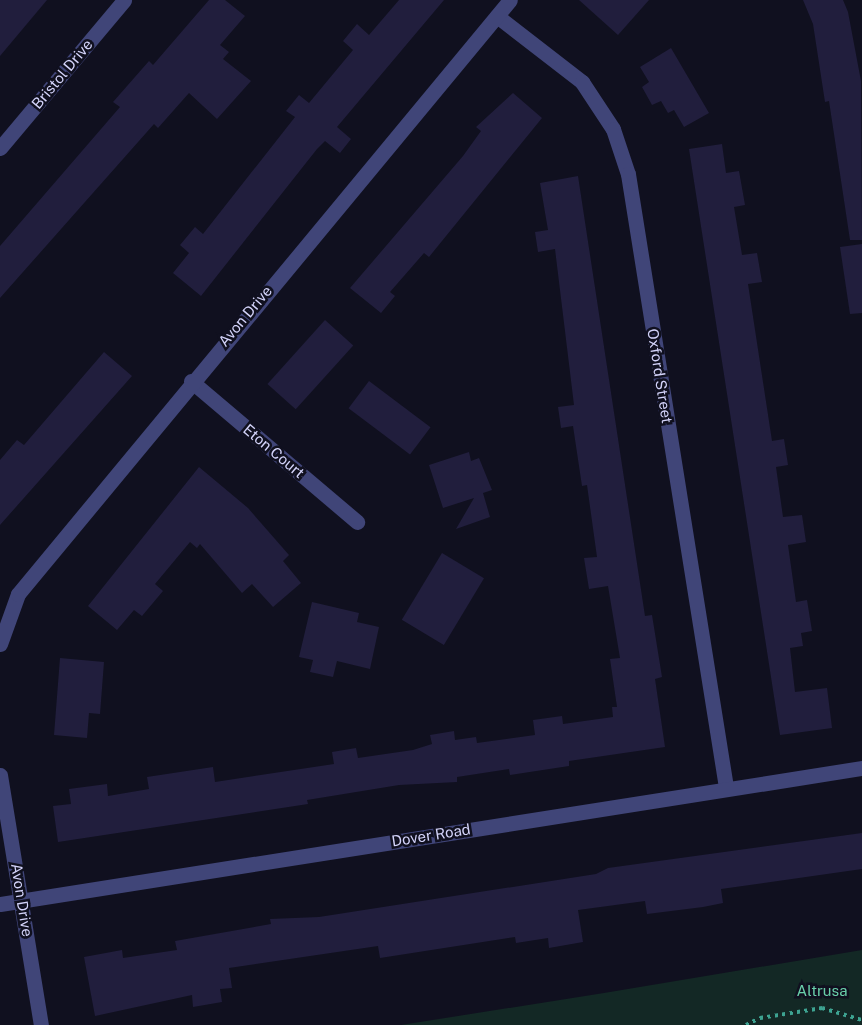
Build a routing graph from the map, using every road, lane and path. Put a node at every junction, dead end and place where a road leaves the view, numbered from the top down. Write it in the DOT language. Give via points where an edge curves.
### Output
graph roads {
  1 [pos="124,0"];
  2 [pos="510,0"];
  3 [pos="497,16"];
  4 [pos="0,148"];
  5 [pos="191,381"];
  6 [pos="357,522"];
  7 [pos="0,644"];
  8 [pos="862,768"];
  9 [pos="0,775"];
  10 [pos="726,788"];
  11 [pos="23,900"];
  12 [pos="0,904"];
  13 [pos="862,1020"];
  14 [pos="41,1025"];
  15 [pos="746,1025"];
  1 -- 4 [label="street, Bristol Drive"];
  2 -- 3 [label="street, Avon Drive"];
  3 -- 5 [label="street, Avon Drive"];
  3 -- 10 [label="street, Oxford Street" via="582,82 613,129 628,174"];
  5 -- 6 [label="street, Eton Court"];
  5 -- 7 [label="street, Avon Drive" via="18,594"];
  8 -- 10 [label="street, Dover Road"];
  9 -- 11 [label="street, Avon Drive"];
  10 -- 11 [label="street, Dover Road"];
  11 -- 12 [label="street, Dover Road"];
  11 -- 14 [label="street, Avon Drive"];
  13 -- 15 [label="path" via="822,1008"];
}
